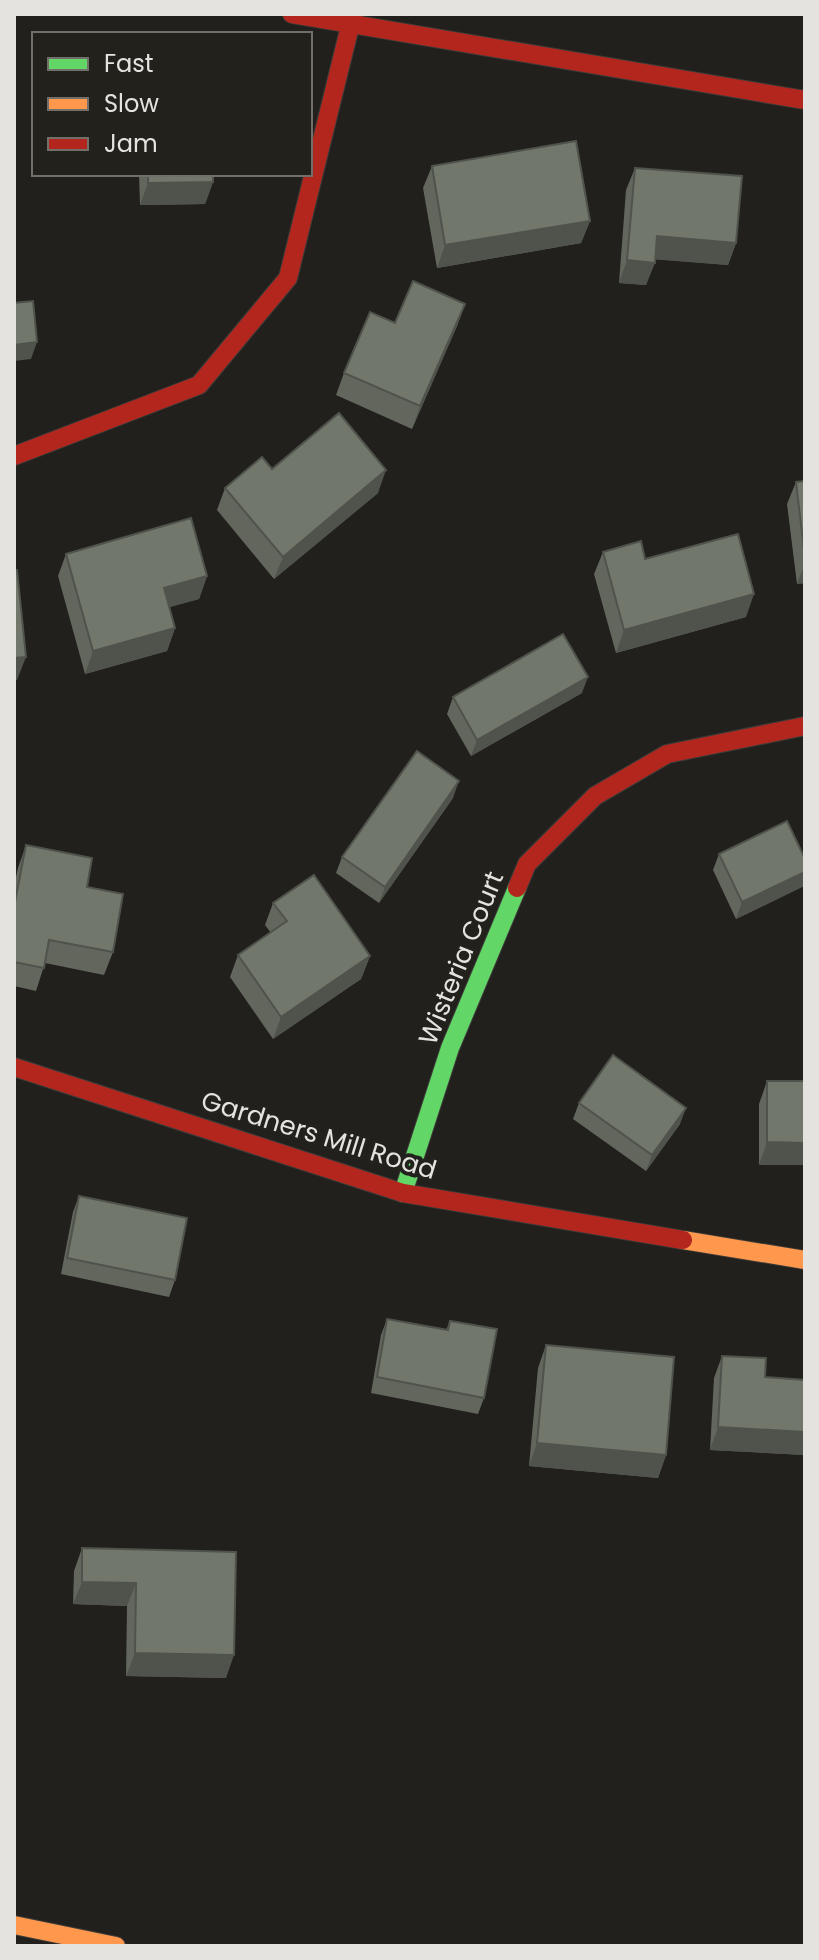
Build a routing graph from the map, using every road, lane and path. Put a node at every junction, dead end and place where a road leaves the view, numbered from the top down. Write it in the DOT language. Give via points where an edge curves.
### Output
graph roads {
  1 [pos="292,14"];
  2 [pos="352,20"];
  3 [pos="805,100"];
  4 [pos="14,456"];
  5 [pos="805,726"];
  6 [pos="14,1067"];
  7 [pos="403,1193"];
  8 [pos="805,1260"];
  9 [pos="14,1925"];
  10 [pos="116,1946"];
  1 -- 2 [label="street"];
  2 -- 3 [label="street"];
  2 -- 4 [label="street" via="288,278 199,385"];
  5 -- 7 [label="street, Wisteria Court" via="667,754 595,796 527,864 450,1048"];
  6 -- 7 [label="street, Gardners Mill Road"];
  7 -- 8 [label="street, Gardners Mill Road"];
  9 -- 10 [label="street"];
}
